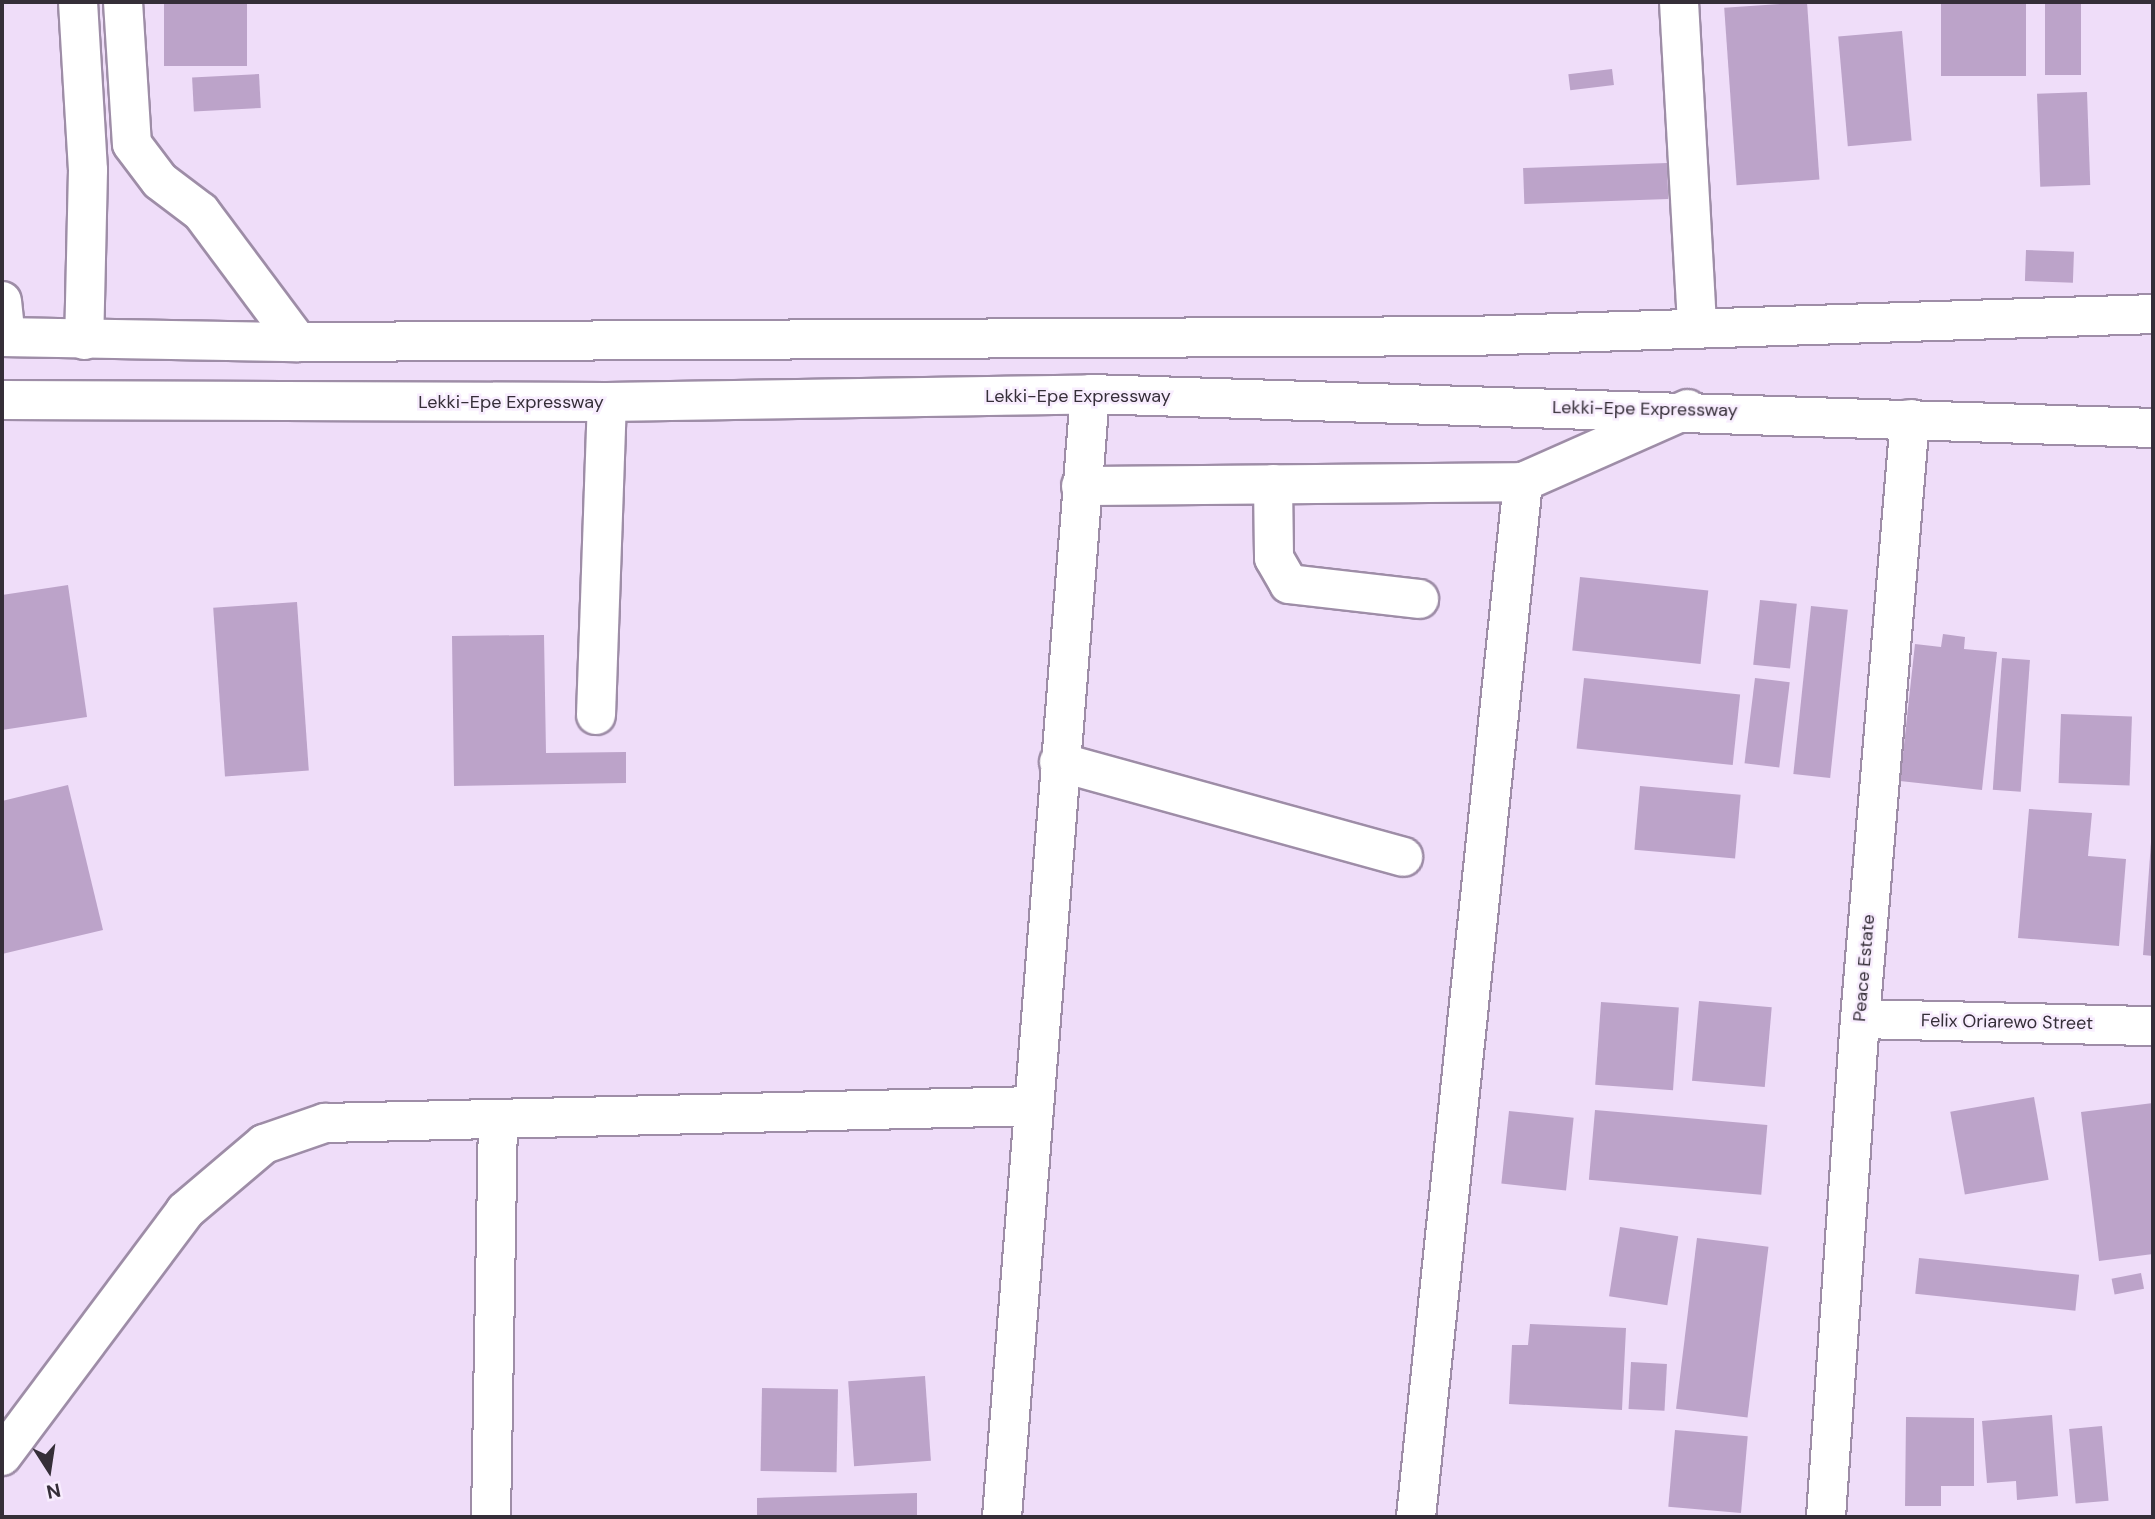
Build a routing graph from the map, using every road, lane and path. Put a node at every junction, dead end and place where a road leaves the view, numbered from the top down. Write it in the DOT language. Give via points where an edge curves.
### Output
graph roads {
  1 [pos="78,2"];
  2 [pos="123,2"];
  3 [pos="1679,2"];
  4 [pos="2153,314"];
  5 [pos="3,325"];
  6 [pos="1697,327"];
  7 [pos="84,340"];
  8 [pos="298,342"];
  9 [pos="1090,394"];
  10 [pos="2,400"];
  11 [pos="607,402"];
  12 [pos="1688,409"];
  13 [pos="1910,419"];
  14 [pos="2153,428"];
  15 [pos="1523,482"];
  16 [pos="1273,484"];
  17 [pos="1081,486"];
  18 [pos="1419,599"];
  19 [pos="596,715"];
  20 [pos="1059,762"];
  21 [pos="1403,857"];
  22 [pos="1860,1019"];
  23 [pos="2153,1026"];
  24 [pos="1034,1105"];
  25 [pos="498,1119"];
  26 [pos="2,1456"];
  27 [pos="491,1517"];
  28 [pos="1002,1517"];
  29 [pos="1416,1517"];
  30 [pos="1826,1517"];
  1 -- 7 [label="main road" via="88,170"];
  2 -- 8 [label="main road" via="132,144 160,181 201,212"];
  3 -- 6 [label="main road"];
  4 -- 6 [label="main road"];
  5 -- 7 [label="main road"];
  6 -- 8 [label="main road" via="1470,336"];
  7 -- 8 [label="main road"];
  9 -- 11 [label="main road, Lekki-Epe Expressway"];
  9 -- 12 [label="main road, Lekki-Epe Expressway"];
  9 -- 17 [label="main road"];
  10 -- 11 [label="main road, Lekki-Epe Expressway"];
  11 -- 19 [label="main road"];
  12 -- 13 [label="main road, Lekki-Epe Expressway"];
  12 -- 15 [label="main road"];
  13 -- 14 [label="main road, Lekki-Epe Expressway"];
  13 -- 22 [label="main road, Peace Estate"];
  15 -- 16 [label="main road"];
  15 -- 29 [label="main road"];
  16 -- 17 [label="main road"];
  16 -- 18 [label="main road" via="1274,558 1289,584"];
  17 -- 20 [label="main road"];
  20 -- 21 [label="main road"];
  20 -- 24 [label="main road"];
  22 -- 23 [label="main road, Felix Oriarewo Street"];
  22 -- 30 [label="main road, Peace Estate"];
  24 -- 25 [label="main road"];
  24 -- 28 [label="main road"];
  25 -- 26 [label="main road" via="325,1123 264,1144 185,1211"];
  25 -- 27 [label="main road"];
}
